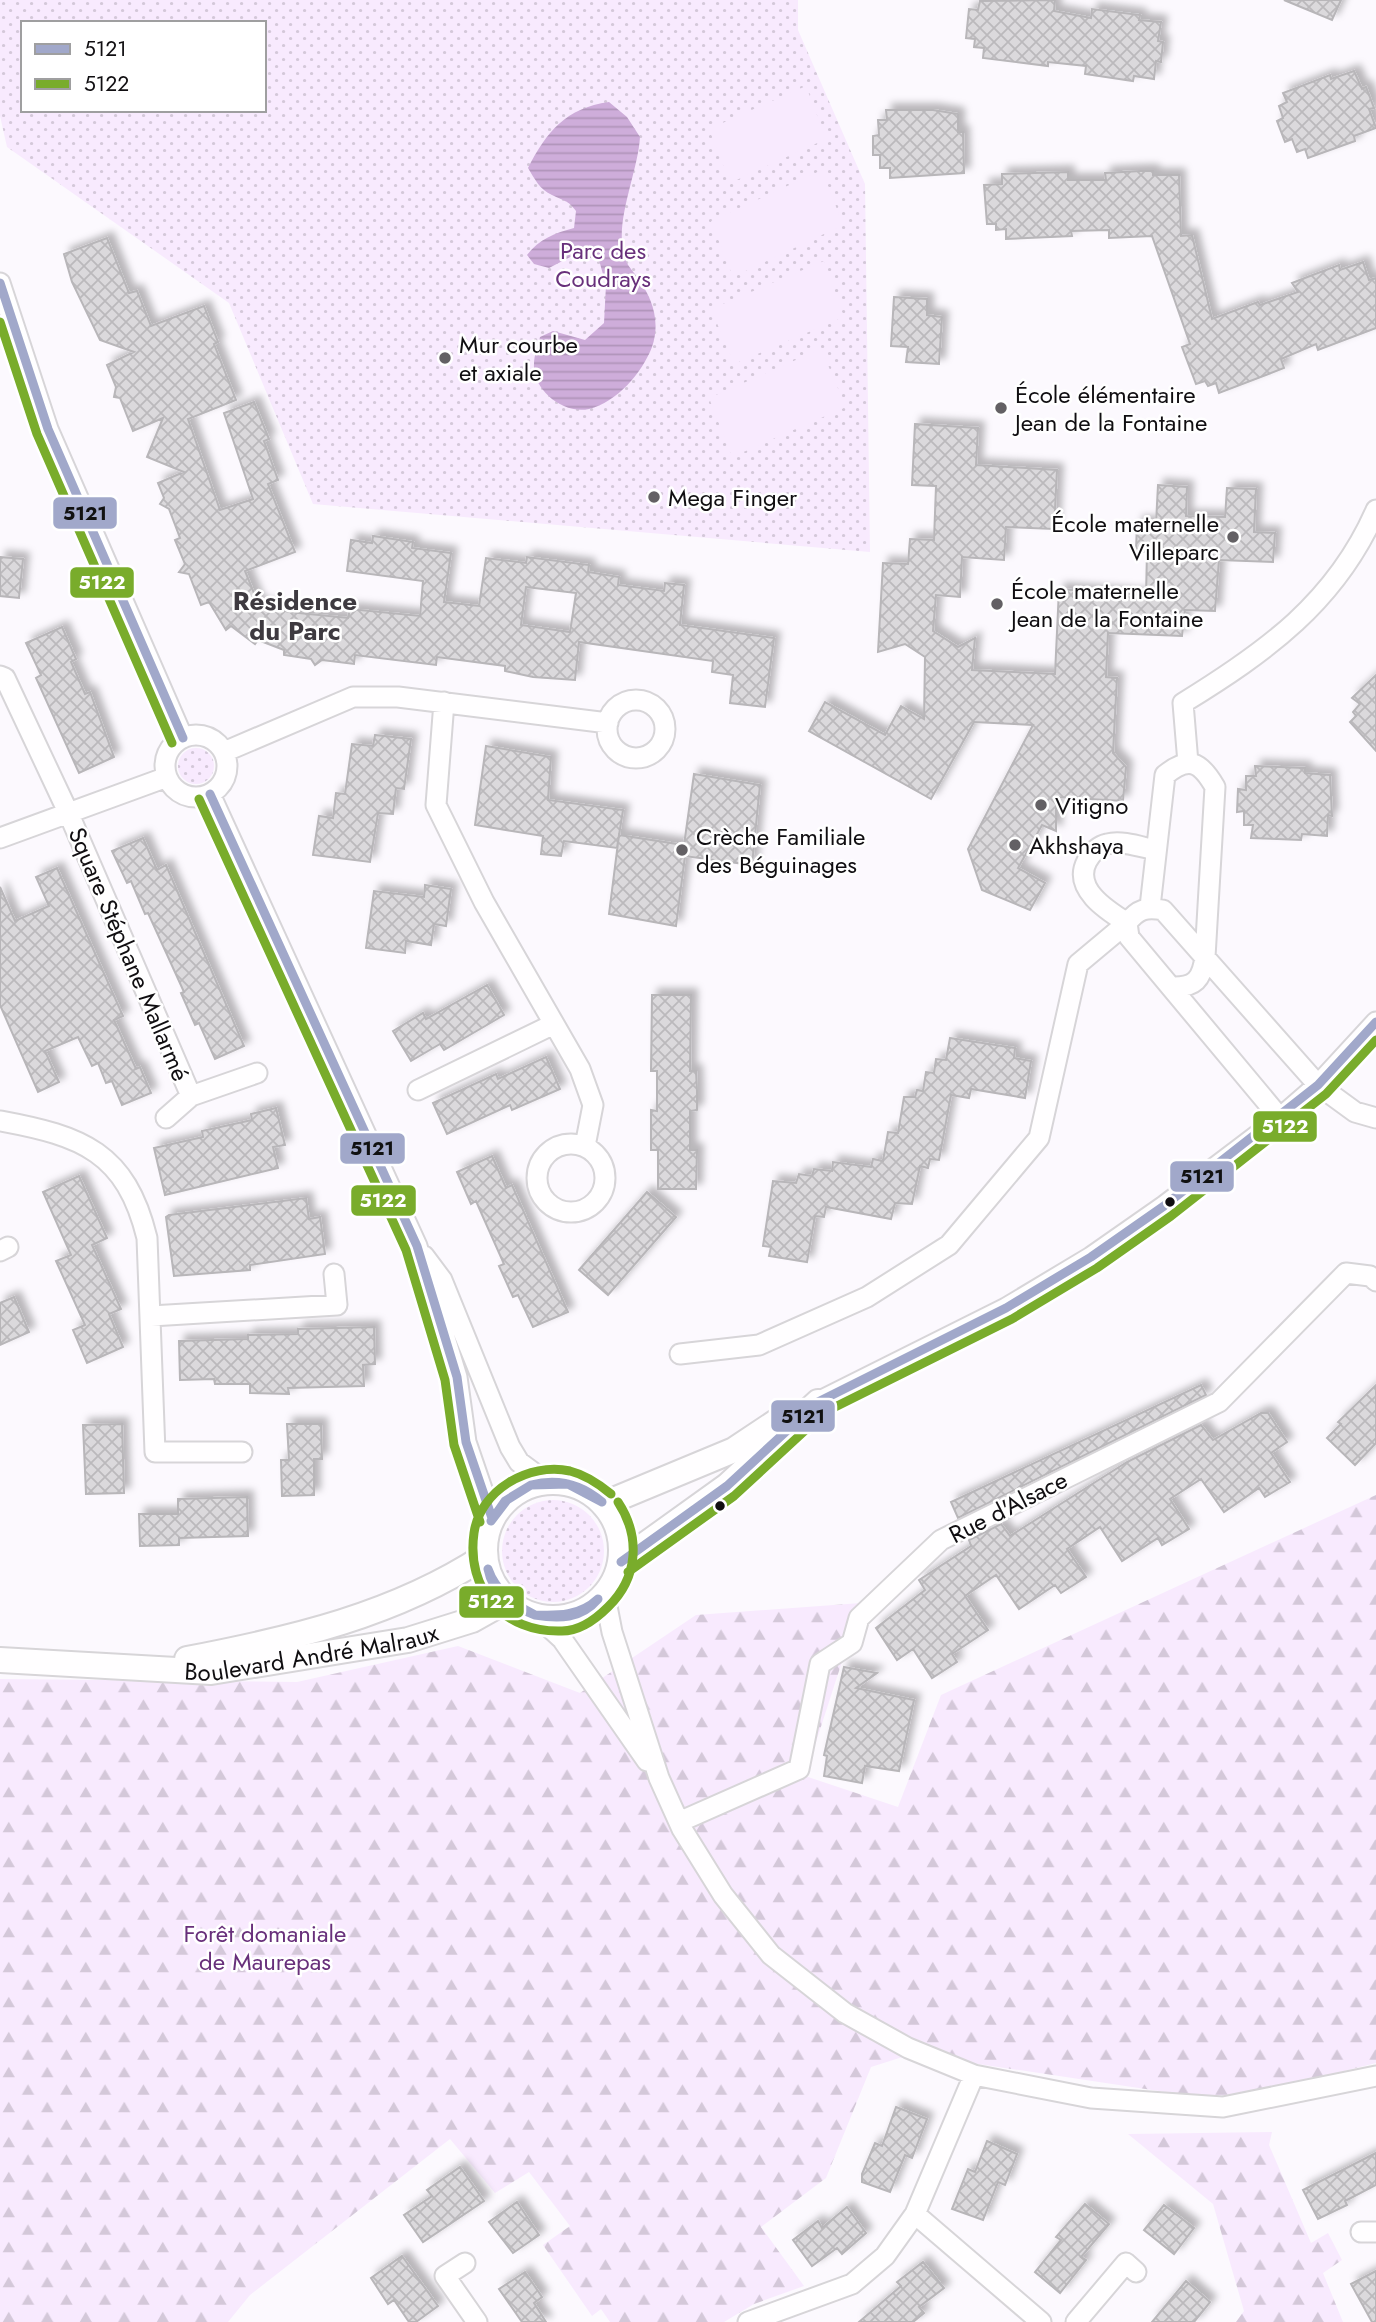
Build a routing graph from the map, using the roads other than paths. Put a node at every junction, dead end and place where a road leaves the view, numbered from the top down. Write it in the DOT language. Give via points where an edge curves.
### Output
graph roads {
  1 [pos="0,283"];
  2 [pos="1376,510"];
  3 [pos="0,676"];
  4 [pos="444,702"];
  5 [pos="608,723"];
  6 [pos="183,738"];
  7 [pos="224,752"];
  8 [pos="1188,763"];
  9 [pos="167,776"];
  10 [pos="210,793"];
  11 [pos="68,812"];
  12 [pos="0,838"];
  13 [pos="1155,850"];
  14 [pos="1150,907"];
  15 [pos="1127,923"];
  16 [pos="1205,957"];
  17 [pos="1171,987"];
  18 [pos="1376,1023"];
  19 [pos="554,1024"];
  20 [pos="257,1073"];
  21 [pos="1318,1085"];
  22 [pos="418,1090"];
  23 [pos="191,1096"];
  24 [pos="166,1118"];
  25 [pos="1280,1118"];
  26 [pos="1376,1118"];
  27 [pos="0,1120"];
  28 [pos="585,1146"];
  29 [pos="416,1246"];
  30 [pos="334,1274"];
  31 [pos="1376,1281"];
  32 [pos="150,1316"];
  33 [pos="680,1354"];
  34 [pos="818,1402"];
  35 [pos="242,1452"];
  36 [pos="546,1482"];
  37 [pos="604,1504"];
  38 [pos="492,1518"];
  39 [pos="485,1556"];
  40 [pos="621,1562"];
  41 [pos="605,1596"];
  42 [pos="506,1601"];
  43 [pos="538,1617"];
  44 [pos="0,1660"];
  45 [pos="152,1666"];
  46 [pos="659,1778"];
  47 [pos="679,1822"];
  48 [pos="974,2075"];
  49 [pos="1376,2076"];
  50 [pos="915,2214"];
  51 [pos="465,2263"];
  52 [pos="1136,2272"];
  53 [pos="477,2322"];
  54 [pos="748,2322"];
  55 [pos="1041,2322"];
  56 [pos="1076,2322"];
  1 -- 6 [label="street" via="48,429"];
  2 -- 8 [label="street" via="1360,547 1301,620 1241,667 1183,702"];
  3 -- 11 [label="street, Square Stéphane Mallarmé" via="5,678"];
  4 -- 5 [label="street"];
  4 -- 7 [label="street" via="353,697"];
  4 -- 19 [label="street" via="436,805 484,902"];
  6 -- 7 [label="street" via="211,739"];
  6 -- 9 [label="street" via="169,750"];
  7 -- 10 [label="street" via="223,780"];
  8 -- 13 [label="street" via="1178,764 1164,775"];
  8 -- 16 [label="street" via="1208,773 1215,787"];
  9 -- 10 [label="street" via="185,795"];
  9 -- 11 [label="street"];
  10 -- 29 [label="street"];
  11 -- 12 [label="street"];
  11 -- 23 [label="street, Square Stéphane Mallarmé"];
  13 -- 14 [label="street"];
  13 -- 15 [label="street" via="1106,844 1092,852 1084,867 1084,883 1095,900"];
  14 -- 15 [label="street" via="1136,912"];
  14 -- 16 [label="street" via="1163,910"];
  15 -- 17 [label="street" via="1129,937"];
  15 -- 33 [label="street" via="1078,964 1039,1138 949,1245 867,1297 759,1345"];
  16 -- 17 [label="street" via="1196,983"];
  16 -- 21 [label="street"];
  17 -- 25 [label="street"];
  18 -- 21 [label="street"];
  19 -- 22 [label="street"];
  19 -- 28 [label="street" via="580,1069 593,1105"];
  20 -- 23 [label="street, Square Stéphane Mallarmé"];
  21 -- 25 [label="street"];
  21 -- 26 [label="street" via="1355,1112"];
  23 -- 24 [label="street, Square Stéphane Mallarmé"];
  25 -- 34 [label="street" via="1091,1257 1006,1308"];
  27 -- 32 [label="street" via="50,1130 97,1152 126,1179 147,1238"];
  29 -- 36 [label="street" via="442,1280 510,1447 519,1462"];
  29 -- 38 [label="street" via="457,1377 466,1442"];
  30 -- 32 [label="street" via="337,1305"];
  31 -- 47 [label="street, Rue d'Alsace" via="1346,1273 1219,1402 941,1540 859,1618 852,1643 820,1664 799,1769"];
  32 -- 35 [label="street" via="155,1452"];
  34 -- 37 [label="street" via="779,1419 734,1450"];
  34 -- 40 [label="street" via="727,1486"];
  36 -- 37 [label="street" via="578,1486"];
  36 -- 38 [label="street" via="514,1493"];
  37 -- 40 [label="street" via="615,1521"];
  38 -- 39 [label="street" via="485,1536"];
  39 -- 42 [label="street" via="488,1572"];
  39 -- 45 [label="street, Boulevard André Malraux" via="402,1601 320,1631"];
  40 -- 41 [label="street"];
  41 -- 43 [label="street" via="574,1616"];
  41 -- 46 [label="street" via="612,1632"];
  42 -- 43 [label="street"];
  42 -- 45 [label="street, Boulevard André Malraux" via="472,1620 408,1640 211,1672"];
  43 -- 46 [label="street" via="562,1639"];
  44 -- 45 [label="street, Boulevard André Malraux"];
  46 -- 47 [label="street"];
  47 -- 48 [label="street" via="723,1895 771,1955 845,2013 908,2048"];
  48 -- 49 [label="street" via="1091,2098 1223,2107"];
  48 -- 50 [label="street"];
  50 -- 54 [label="street" via="885,2256 852,2284"];
  50 -- 55 [label="street"];
  51 -- 53 [label="street" via="445,2276"];
  52 -- 56 [label="street" via="1126,2263"];
}
